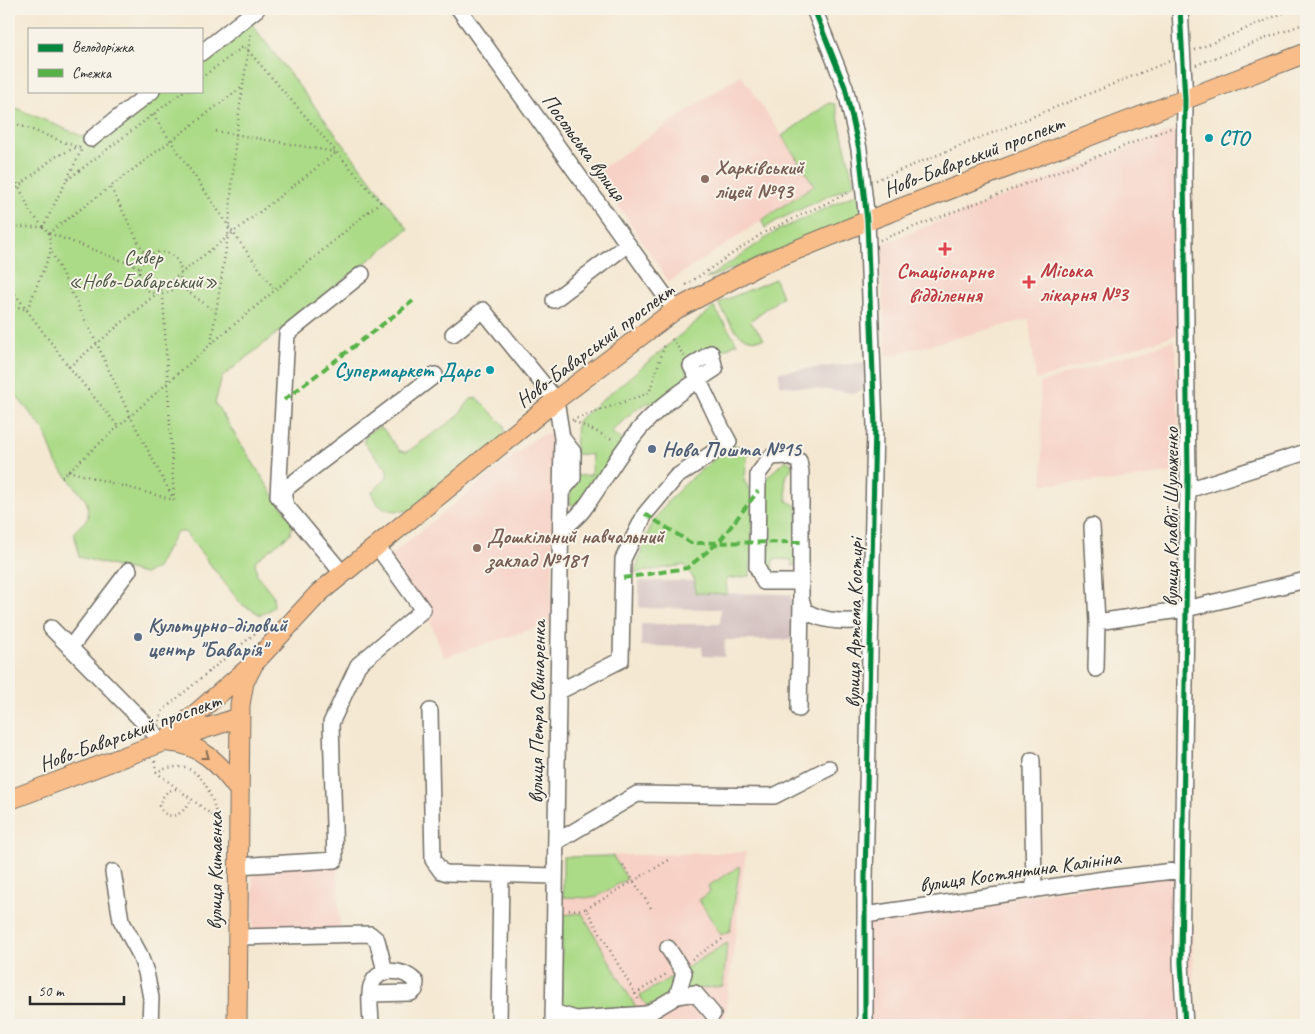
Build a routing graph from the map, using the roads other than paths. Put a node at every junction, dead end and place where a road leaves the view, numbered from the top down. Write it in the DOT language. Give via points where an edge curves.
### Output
graph roads {
  1 [pos="459,9"];
  2 [pos="1180,9"];
  3 [pos="816,10"];
  4 [pos="255,11"];
  5 [pos="202,52"];
  6 [pos="1306,53"];
  7 [pos="151,92"];
  8 [pos="1185,100"];
  9 [pos="84,143"];
  10 [pos="867,221"];
  11 [pos="628,244"];
  12 [pos="362,274"];
  13 [pos="554,300"];
  14 [pos="671,304"];
  15 [pos="453,334"];
  16 [pos="435,375"];
  17 [pos="698,379"];
  18 [pos="556,400"];
  19 [pos="1306,452"];
  20 [pos="1188,490"];
  21 [pos="285,504"];
  22 [pos="1092,526"];
  23 [pos="561,531"];
  24 [pos="378,546"];
  25 [pos="129,570"];
  26 [pos="343,574"];
  27 [pos="1306,580"];
  28 [pos="801,582"];
  29 [pos="801,599"];
  30 [pos="1186,608"];
  31 [pos="870,620"];
  32 [pos="1097,622"];
  33 [pos="51,628"];
  34 [pos="70,648"];
  35 [pos="254,663"];
  36 [pos="1096,670"];
  37 [pos="558,692"];
  38 [pos="799,709"];
  39 [pos="430,711"];
  40 [pos="238,718"];
  41 [pos="157,744"];
  42 [pos="1032,760"];
  43 [pos="829,768"];
  44 [pos="238,789"];
  45 [pos="9,800"];
  46 [pos="556,842"];
  47 [pos="238,866"];
  48 [pos="1182,870"];
  49 [pos="113,872"];
  50 [pos="502,875"];
  51 [pos="555,876"];
  52 [pos="1034,890"];
  53 [pos="865,915"];
  54 [pos="238,937"];
  55 [pos="668,948"];
  56 [pos="385,971"];
  57 [pos="370,994"];
  58 [pos="677,996"];
  59 [pos="713,1014"];
  60 [pos="553,1019"];
  61 [pos="150,1025"];
  62 [pos="237,1025"];
  63 [pos="371,1025"];
  64 [pos="499,1025"];
  65 [pos="865,1025"];
  66 [pos="1185,1025"];
  1 -- 11 [label="street, Посольська вулиця"];
  2 -- 8 [label="street, вулиця Клавдії Шульженко"];
  3 -- 10 [label="street, вулиця Артема Костирі" via="846,87 859,149"];
  4 -- 5 [label="street"];
  6 -- 8 [label="main road, Ново-Баварський проспект"];
  7 -- 9 [label="street"];
  8 -- 10 [label="main road, Ново-Баварський проспект"];
  8 -- 20 [label="street, вулиця Клавдії Шульженко"];
  10 -- 14 [label="main road, Ново-Баварський проспект"];
  10 -- 31 [label="street, вулиця Артема Костирі" via="875,426"];
  11 -- 13 [label="street"];
  11 -- 14 [label="street, Посольська вулиця"];
  12 -- 21 [label="street" via="287,334 278,496"];
  14 -- 18 [label="main road, Ново-Баварський проспект"];
  15 -- 18 [label="street" via="483,310"];
  16 -- 21 [label="street" via="285,489"];
  17 -- 17 [label="street" via="715,368 711,353 691,366"];
  17 -- 23 [label="street" via="668,399 642,426 582,510"];
  17 -- 37 [label="street" via="729,442 676,477 645,514 623,559 621,660"];
  18 -- 23 [label="street, вулиця Петра Свинаренка" via="562,438"];
  18 -- 24 [label="main road, Ново-Баварський проспект"];
  19 -- 20 [label="street"];
  20 -- 30 [label="street, вулиця Клавдії Шульженко"];
  21 -- 26 [label="street"];
  22 -- 32 [label="street"];
  23 -- 37 [label="street, вулиця Петра Свинаренка"];
  24 -- 26 [label="main road, Ново-Баварський проспект"];
  24 -- 47 [label="street" via="423,610 358,665 331,723 334,860"];
  25 -- 34 [label="street"];
  26 -- 35 [label="main road, Ново-Баварський проспект" via="315,597"];
  27 -- 30 [label="street"];
  28 -- 28 [label="street" via="800,462 786,456 771,456 758,474 757,567 764,582"];
  28 -- 29 [label="street"];
  29 -- 31 [label="street" via="805,611 821,620"];
  29 -- 38 [label="street"];
  30 -- 32 [label="street"];
  30 -- 48 [label="street, вулиця Клавдії Шульженко"];
  31 -- 53 [label="street, вулиця Артема Костирі"];
  32 -- 36 [label="street"];
  33 -- 34 [label="street"];
  34 -- 41 [label="street"];
  35 -- 40 [label="main road, Ново-Баварський проспект" via="244,682"];
  35 -- 41 [label="main road"];
  37 -- 46 [label="street, вулиця Петра Свинаренка"];
  39 -- 50 [label="street" via="433,860 441,871 447,873"];
  40 -- 41 [label="main road, Ново-Баварський проспект"];
  40 -- 44 [label="main road, вулиця Китаєнка"];
  41 -- 44 [label="main road, one-way" via="193,746 227,773"];
  41 -- 45 [label="main road, Ново-Баварський проспект"];
  42 -- 52 [label="street"];
  43 -- 46 [label="street" via="774,796 638,794"];
  44 -- 47 [label="main road, вулиця Китаєнка"];
  46 -- 51 [label="street, вулиця Петра Свинаренка"];
  47 -- 54 [label="main road, вулиця Китаєнка"];
  48 -- 52 [label="street, вулиця Костянтина Калініна"];
  48 -- 66 [label="street, вулиця Клавдії Шульженко" via="1181,964"];
  49 -- 61 [label="street" via="120,920 146,972 151,998"];
  50 -- 51 [label="street"];
  50 -- 64 [label="street"];
  51 -- 60 [label="street, вулиця Петра Свинаренка"];
  52 -- 53 [label="street, вулиця Костянтина Калініна"];
  53 -- 65 [label="street, вулиця Артема Костирі"];
  54 -- 56 [label="street" via="370,934 377,940"];
  54 -- 62 [label="main road, вулиця Китаєнка"];
  55 -- 58 [label="street" via="684,973"];
  56 -- 57 [label="street" via="375,980"];
  56 -- 57 [label="street" via="393,970 411,977 416,982 415,990 411,993"];
  57 -- 63 [label="street"];
  58 -- 59 [label="street" via="695,993"];
  58 -- 60 [label="street" via="647,1014"];
}
